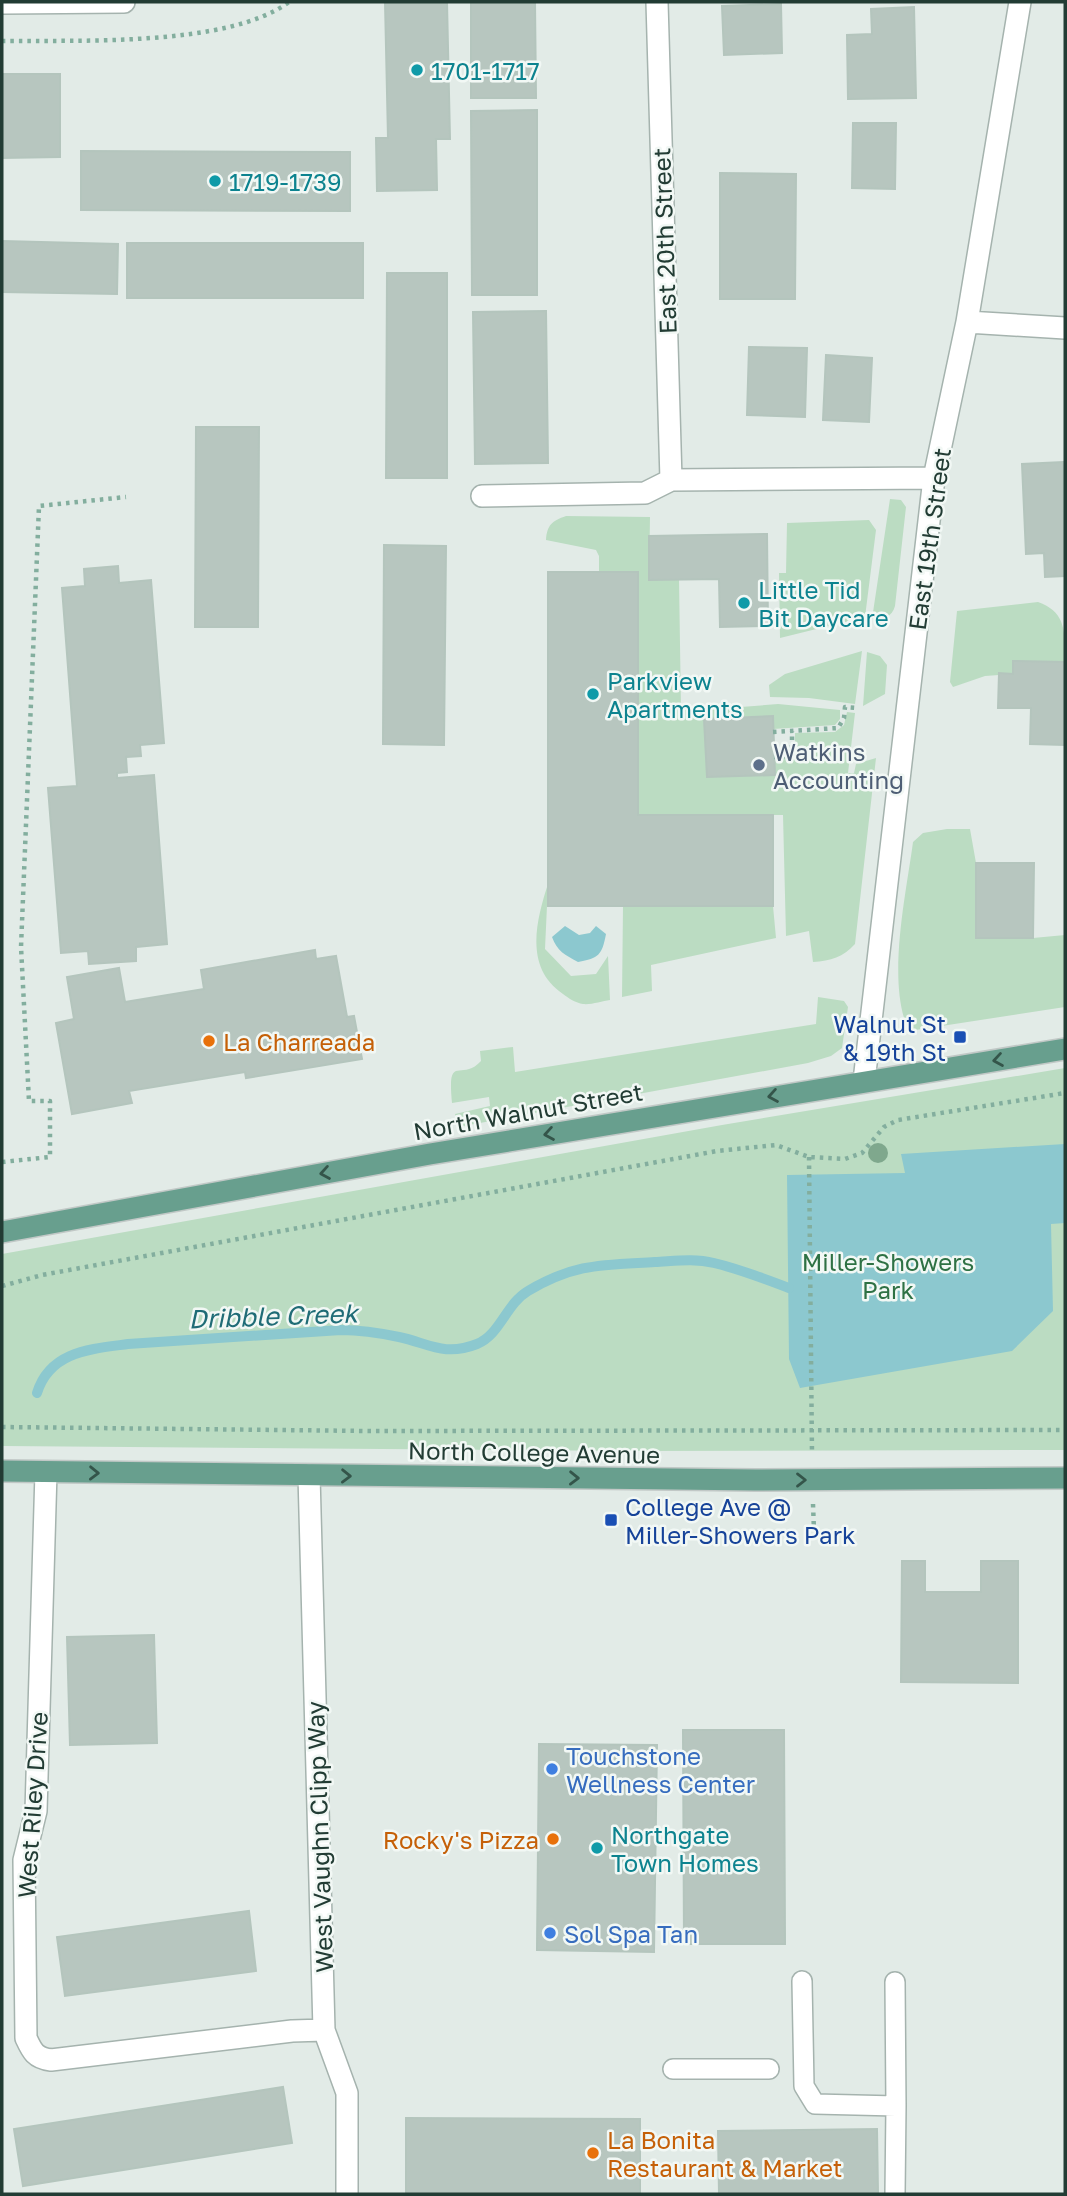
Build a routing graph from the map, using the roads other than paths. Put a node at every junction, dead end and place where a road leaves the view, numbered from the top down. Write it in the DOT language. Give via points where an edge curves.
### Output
graph roads {
  1 [pos="124,2"];
  2 [pos="657,2"];
  3 [pos="1020,2"];
  4 [pos="2,3"];
  5 [pos="967,323"];
  6 [pos="1065,328"];
  7 [pos="934,478"];
  8 [pos="671,481"];
  9 [pos="482,496"];
  10 [pos="1065,1049"];
  11 [pos="864,1081"];
  12 [pos="2,1232"];
  13 [pos="2,1471"];
  14 [pos="46,1472"];
  15 [pos="309,1475"];
  16 [pos="1065,1478"];
  17 [pos="802,1981"];
  18 [pos="895,1982"];
  19 [pos="324,2030"];
  20 [pos="673,2069"];
  21 [pos="769,2069"];
  22 [pos="896,2106"];
  23 [pos="347,2194"];
  24 [pos="895,2194"];
  1 -- 4 [label="street"];
  2 -- 8 [label="street, East 20th Street"];
  3 -- 5 [label="street, East 19th Street"];
  5 -- 6 [label="street"];
  5 -- 7 [label="street, East 19th Street"];
  7 -- 8 [label="street"];
  7 -- 11 [label="street, East 19th Street"];
  8 -- 9 [label="street" via="645,494"];
  10 -- 11 [label="main road, North Walnut Street, one-way"];
  11 -- 12 [label="main road, North Walnut Street, one-way"];
  13 -- 14 [label="main road, North College Avenue"];
  14 -- 15 [label="main road, North College Avenue, one-way"];
  14 -- 19 [label="street, West Riley Drive" via="36,1811 24,1860 26,2038 32,2053 51,2060"];
  15 -- 16 [label="main road, North College Avenue, one-way"];
  15 -- 19 [label="street, West Vaughn Clipp Way"];
  17 -- 22 [label="lane" via="804,2086 815,2104"];
  18 -- 22 [label="lane"];
  19 -- 23 [label="street, West Vaughn Clipp Way" via="347,2093"];
  20 -- 21 [label="lane"];
  22 -- 24 [label="lane"];
}
